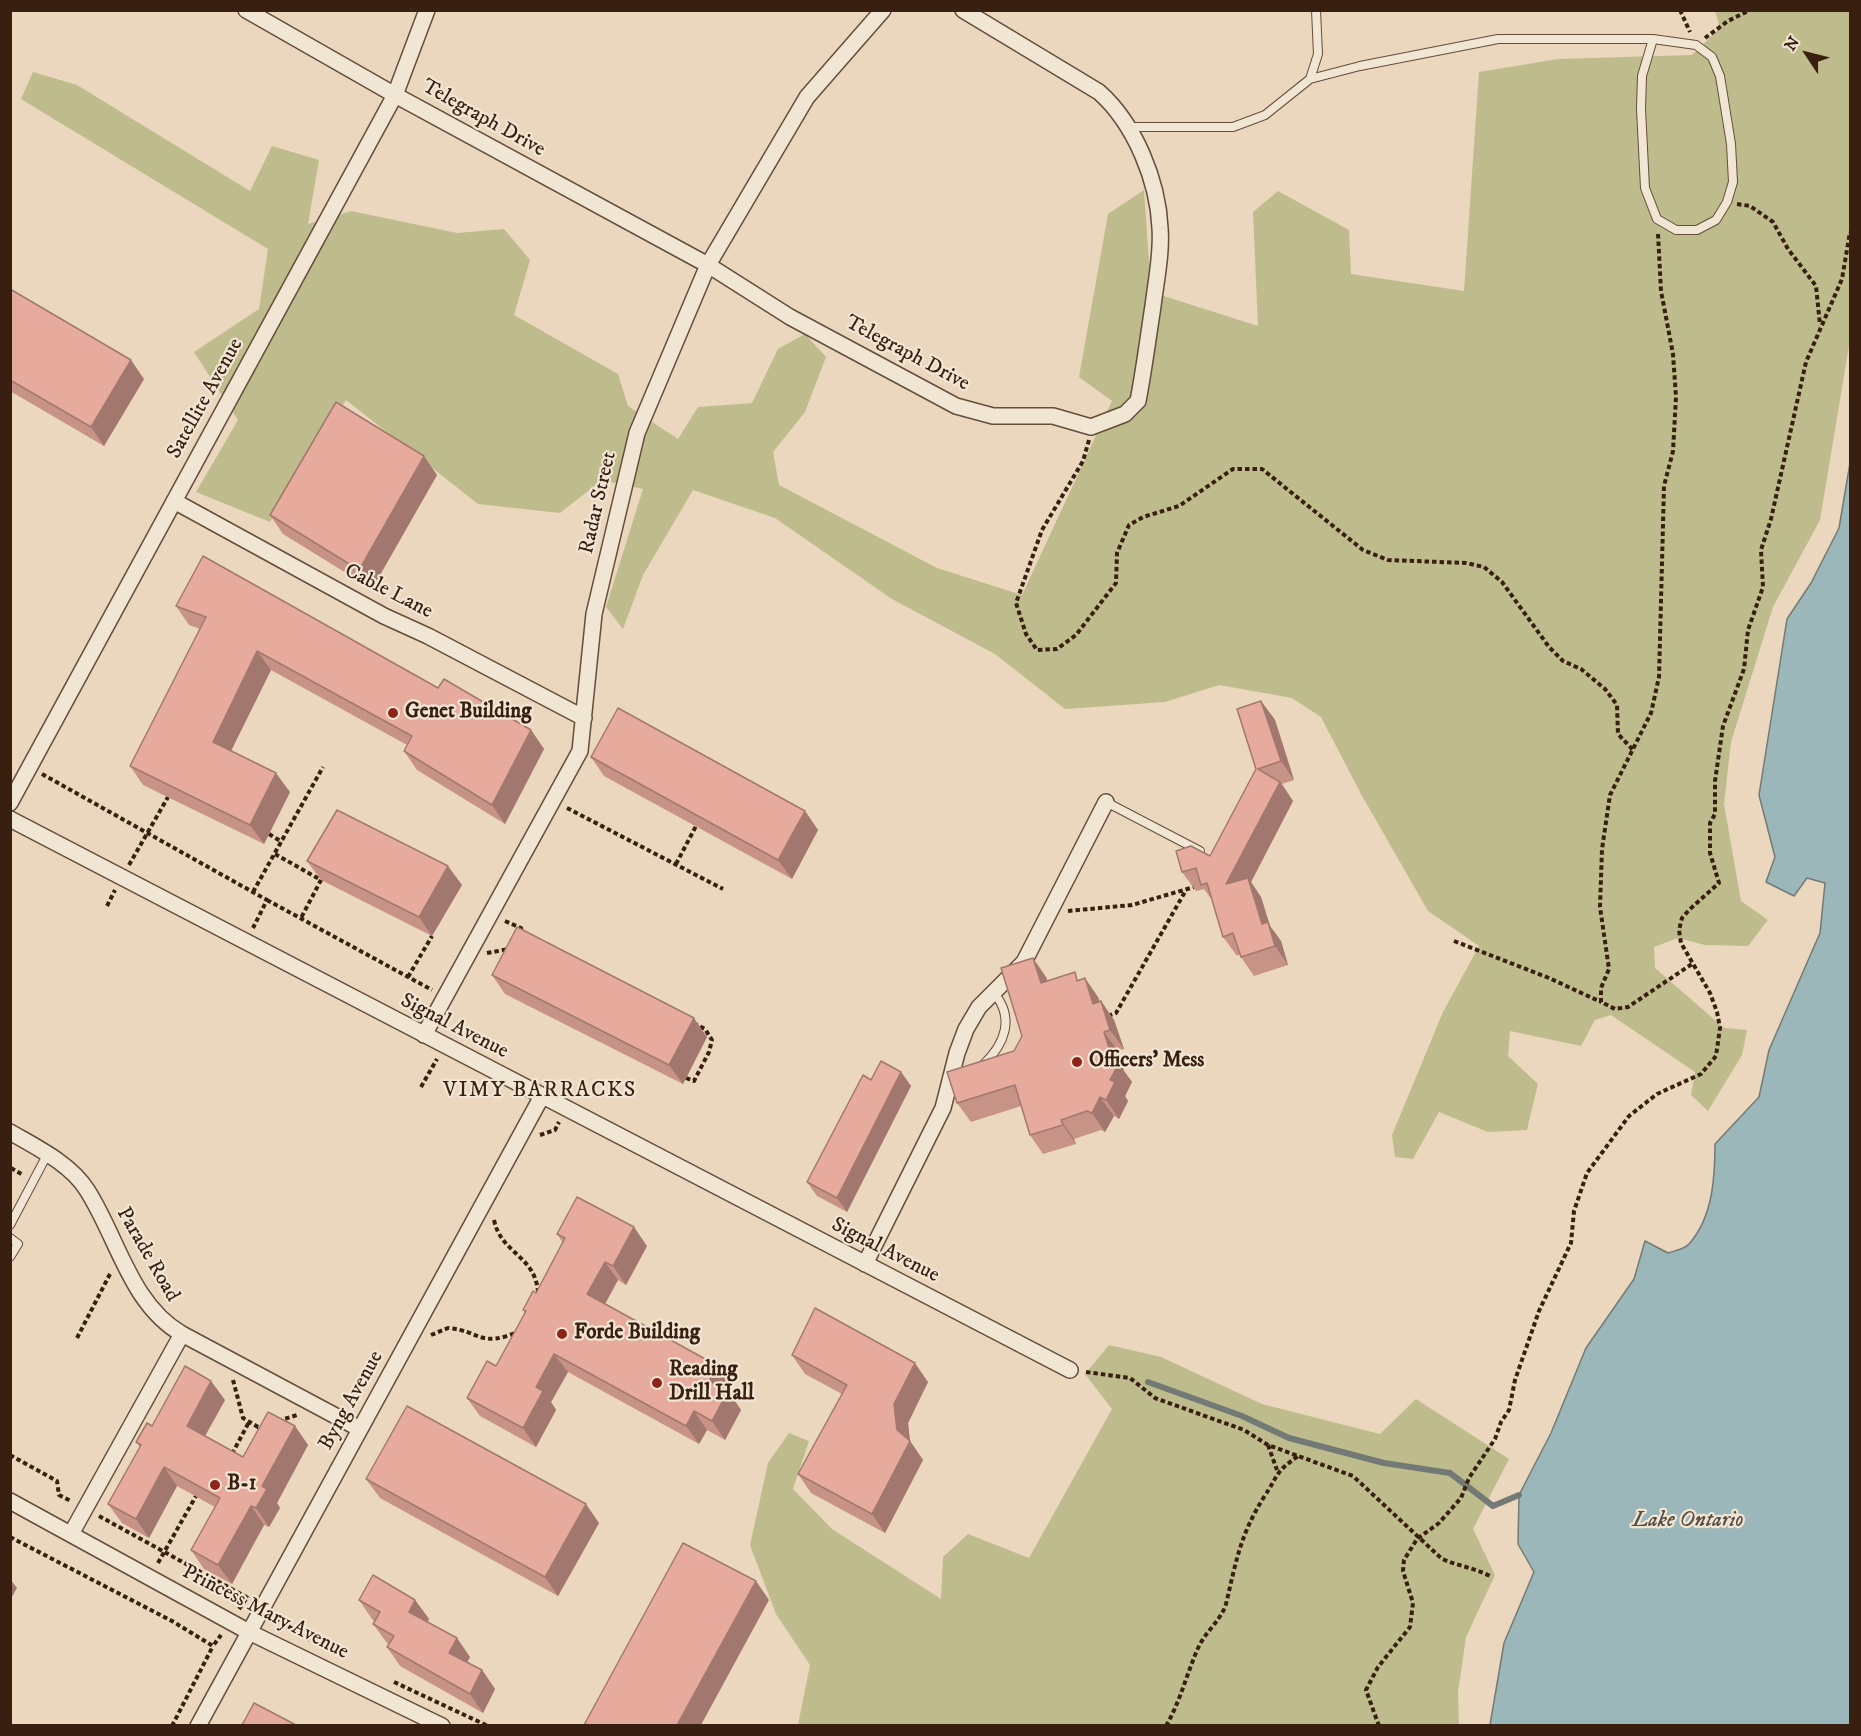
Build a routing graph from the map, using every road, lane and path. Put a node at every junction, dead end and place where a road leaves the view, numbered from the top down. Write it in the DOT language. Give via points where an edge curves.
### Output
graph roads {
  1 [pos="246,10"];
  2 [pos="427,10"];
  3 [pos="883,10"];
  4 [pos="963,10"];
  5 [pos="1316,10"];
  6 [pos="1680,10"];
  7 [pos="1750,10"];
  8 [pos="1653,39"];
  9 [pos="1696,45"];
  10 [pos="1310,79"];
  11 [pos="395,95"];
  12 [pos="1129,127"];
  13 [pos="1727,202"];
  14 [pos="1657,219"];
  15 [pos="1851,232"];
  16 [pos="708,265"];
  17 [pos="1820,326"];
  18 [pos="1091,427"];
  19 [pos="174,501"];
  20 [pos="584,718"];
  21 [pos="1633,750"];
  22 [pos="30,767"];
  23 [pos="323,767"];
  24 [pos="168,797"];
  25 [pos="10,802"];
  26 [pos="1106,802"];
  27 [pos="562,806"];
  28 [pos="10,819"];
  29 [pos="696,826"];
  30 [pos="146,834"];
  31 [pos="269,834"];
  32 [pos="282,842"];
  33 [pos="274,854"];
  34 [pos="1205,854"];
  35 [pos="676,864"];
  36 [pos="122,878"];
  37 [pos="1194,887"];
  38 [pos="723,889"];
  39 [pos="1186,890"];
  40 [pos="253,892"];
  41 [pos="267,900"];
  42 [pos="107,906"];
  43 [pos="1049,913"];
  44 [pos="301,918"];
  45 [pos="497,928"];
  46 [pos="432,936"];
  47 [pos="1454,940"];
  48 [pos="246,942"];
  49 [pos="518,942"];
  50 [pos="488,945"];
  51 [pos="514,948"];
  52 [pos="1692,964"];
  53 [pos="408,977"];
  54 [pos="994,993"];
  55 [pos="1601,1002"];
  56 [pos="1104,1017"];
  57 [pos="684,1018"];
  58 [pos="433,1019"];
  59 [pos="424,1035"];
  60 [pos="445,1046"];
  61 [pos="980,1068"];
  62 [pos="686,1078"];
  63 [pos="421,1087"];
  64 [pos="542,1096"];
  65 [pos="10,1132"];
  66 [pos="47,1155"];
  67 [pos="10,1157"];
  68 [pos="11,1168"];
  69 [pos="34,1181"];
  70 [pos="10,1186"];
  71 [pos="10,1225"];
  72 [pos="10,1238"];
  73 [pos="10,1257"];
  74 [pos="865,1264"];
  75 [pos="117,1276"];
  76 [pos="182,1334"];
  77 [pos="77,1338"];
  78 [pos="1070,1370"];
  79 [pos="230,1371"];
  80 [pos="306,1412"];
  81 [pos="249,1422"];
  82 [pos="360,1429"];
  83 [pos="1268,1445"];
  84 [pos="10,1455"];
  85 [pos="1298,1456"];
  86 [pos="229,1460"];
  87 [pos="1277,1470"];
  88 [pos="196,1496"];
  89 [pos="10,1501"];
  90 [pos="74,1503"];
  91 [pos="97,1515"];
  92 [pos="71,1534"];
  93 [pos="10,1537"];
  94 [pos="1417,1539"];
  95 [pos="164,1552"];
  96 [pos="1490,1576"];
  97 [pos="150,1577"];
  98 [pos="253,1587"];
  99 [pos="247,1597"];
  100 [pos="263,1607"];
  101 [pos="229,1621"];
  102 [pos="249,1632"];
  103 [pos="315,1644"];
  104 [pos="213,1646"];
  105 [pos="387,1679"];
  106 [pos="172,1725"];
  107 [pos="198,1725"];
  108 [pos="442,1725"];
  109 [pos="488,1725"];
  110 [pos="1166,1725"];
  111 [pos="1379,1725"];
  1 -- 11 [label="street, Telegraph Drive"];
  2 -- 11 [label="street, Satellite Avenue"];
  3 -- 16 [label="street, Radar Street" via="807,98"];
  4 -- 12 [label="street" via="1100,92"];
  5 -- 10 [label="lane" via="1318,54"];
  6 -- 9 [label="path"];
  7 -- 9 [label="path"];
  8 -- 9 [label="lane"];
  8 -- 10 [label="lane" via="1498,39"];
  8 -- 14 [label="lane" via="1642,75 1641,109 1645,188"];
  9 -- 13 [label="lane" via="1712,57 1720,76 1731,144 1733,182"];
  10 -- 12 [label="lane" via="1266,115 1233,127"];
  11 -- 16 [label="street, Telegraph Drive"];
  11 -- 19 [label="street, Satellite Avenue"];
  12 -- 18 [label="street" via="1153,186 1160,228 1158,271 1138,401 1125,414"];
  13 -- 14 [label="lane" via="1716,220 1697,230 1676,230"];
  13 -- 17 [label="path" via="1750,206 1773,222 1816,286"];
  14 -- 21 [label="path" via="1661,291 1673,354 1676,397 1673,451 1664,486 1659,677 1651,713"];
  15 -- 17 [label="path" via="1842,279"];
  16 -- 18 [label="street, Telegraph Drive" via="790,317 956,406 993,416 1053,416"];
  16 -- 20 [label="street, Radar Street" via="637,433 594,614"];
  17 -- 52 [label="path" via="1806,362 1761,550 1762,587 1748,630 1744,669 1723,726 1715,814 1710,823 1710,853 1719,884 1682,918 1679,930"];
  18 -- 21 [label="path" via="1083,461 1042,530 1016,603 1026,634 1037,650 1057,649 1076,635 1116,583 1117,553 1129,525 1179,506 1233,469 1262,469 1363,550 1388,560 1484,567 1502,582 1548,647 1605,689 1617,705 1618,734"];
  19 -- 20 [label="street, Cable Lane" via="384,616"];
  19 -- 22 [label="street, Satellite Avenue"];
  20 -- 58 [label="street, Radar Street" via="580,751"];
  21 -- 55 [label="path" via="1610,795 1602,849 1600,908 1609,969 1601,988"];
  22 -- 25 [label="street, Satellite Avenue"];
  22 -- 30 [label="path"];
  23 -- 32 [label="path"];
  24 -- 30 [label="path"];
  26 -- 34 [label="lane"];
  26 -- 43 [label="street"];
  27 -- 35 [label="path"];
  28 -- 36 [label="street, Signal Avenue"];
  29 -- 35 [label="path"];
  30 -- 36 [label="path"];
  30 -- 40 [label="path"];
  31 -- 32 [label="path"];
  32 -- 33 [label="path"];
  33 -- 40 [label="path"];
  33 -- 44 [label="path" via="321,880"];
  35 -- 38 [label="path"];
  36 -- 42 [label="path"];
  36 -- 48 [label="street, Signal Avenue"];
  37 -- 39 [label="path"];
  39 -- 43 [label="path" via="1132,905"];
  39 -- 56 [label="path" via="1116,1013"];
  40 -- 41 [label="path"];
  41 -- 44 [label="path"];
  41 -- 48 [label="path"];
  43 -- 54 [label="street" via="1024,962"];
  44 -- 53 [label="path"];
  45 -- 49 [label="path" via="502,919 521,928 523,935"];
  46 -- 53 [label="path"];
  47 -- 55 [label="path"];
  48 -- 59 [label="street, Signal Avenue"];
  50 -- 51 [label="path" via="484,954"];
  52 -- 55 [label="path" via="1628,1007 1615,1009"];
  52 -- 94 [label="path" via="1717,1012 1720,1028 1716,1056 1701,1074 1657,1094 1629,1116 1587,1173 1577,1201 1571,1243 1539,1311 1515,1380 1512,1401 1495,1439 1469,1478 1461,1498 1439,1523"];
  53 -- 58 [label="path" via="432,990 422,1010"];
  54 -- 61 [label="lane" via="1006,1013 1005,1026 996,1050"];
  54 -- 74 [label="street" via="979,1007 966,1029 957,1071 943,1108"];
  57 -- 62 [label="path" via="705,1029 712,1040 694,1081"];
  58 -- 59 [label="street, Radar Street"];
  59 -- 60 [label="street, Signal Avenue"];
  60 -- 63 [label="path"];
  60 -- 64 [label="street, Signal Avenue"];
  64 -- 74 [label="street, Signal Avenue"];
  64 -- 82 [label="street, Byng Avenue"];
  65 -- 66 [label="street, Parade Road"];
  66 -- 69 [label="lane"];
  66 -- 76 [label="street, Parade Road" via="87,1189 150,1309"];
  67 -- 68 [label="path"];
  68 -- 69 [label="path"];
  68 -- 70 [label="path"];
  69 -- 71 [label="lane"];
  72 -- 73 [label="lane" via="18,1244"];
  74 -- 78 [label="street, Signal Avenue"];
  75 -- 77 [label="path" via="113,1268"];
  76 -- 82 [label="street, Parade Road"];
  76 -- 92 [label="street"];
  78 -- 83 [label="path" via="1131,1378 1155,1398 1244,1430"];
  79 -- 81 [label="path" via="243,1418"];
  80 -- 81 [label="path" via="258,1427"];
  81 -- 86 [label="path"];
  82 -- 100 [label="street, Byng Avenue"];
  83 -- 85 [label="path"];
  83 -- 87 [label="path"];
  84 -- 90 [label="path" via="57,1481 59,1495"];
  85 -- 87 [label="path"];
  85 -- 94 [label="path" via="1353,1476"];
  87 -- 110 [label="path" via="1252,1514 1236,1557 1226,1604 1198,1648 1177,1707"];
  88 -- 95 [label="path"];
  89 -- 92 [label="street, Princess Mary Avenue"];
  91 -- 95 [label="path"];
  92 -- 97 [label="street, Princess Mary Avenue"];
  93 -- 104 [label="path"];
  94 -- 96 [label="path" via="1442,1560 1471,1566"];
  94 -- 111 [label="path" via="1404,1560 1403,1571 1413,1603 1410,1627 1378,1667 1366,1690"];
  95 -- 97 [label="path"];
  95 -- 99 [label="path"];
  97 -- 101 [label="street, Princess Mary Avenue"];
  98 -- 99 [label="path"];
  99 -- 100 [label="path"];
  99 -- 101 [label="path"];
  100 -- 102 [label="street, Byng Avenue"];
  100 -- 103 [label="path"];
  101 -- 102 [label="street, Princess Mary Avenue"];
  101 -- 104 [label="path"];
  102 -- 107 [label="street, Byng Avenue"];
  102 -- 108 [label="street, Princess Mary Avenue"];
  104 -- 106 [label="path"];
  105 -- 109 [label="path"];
}
